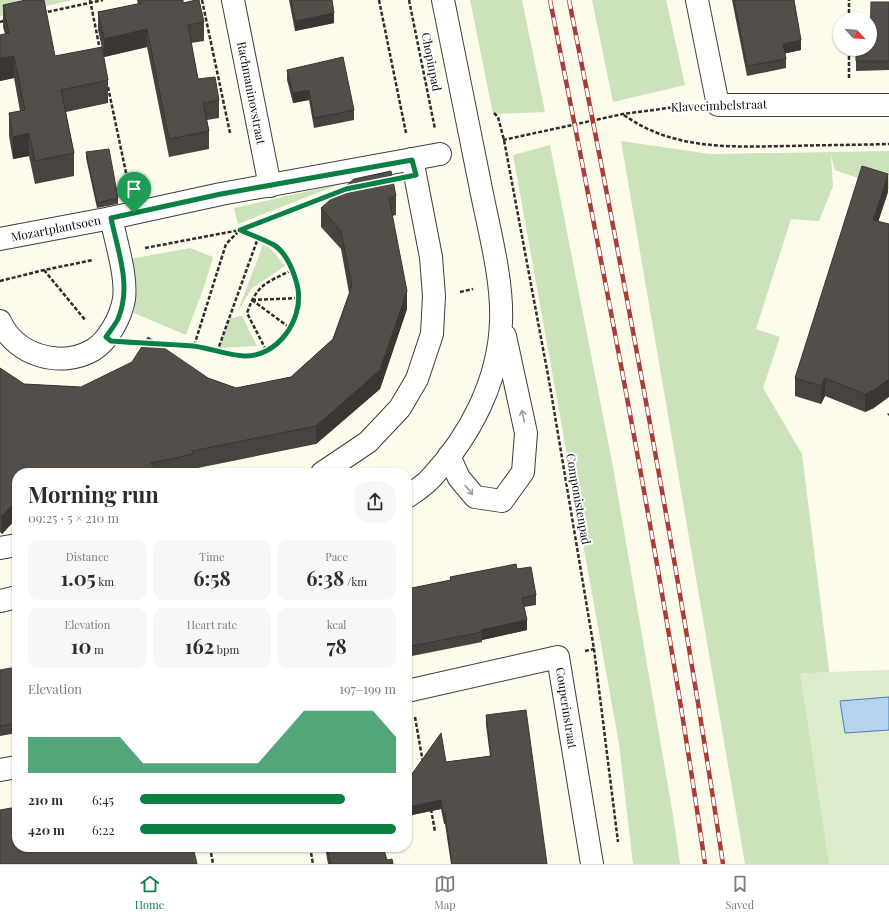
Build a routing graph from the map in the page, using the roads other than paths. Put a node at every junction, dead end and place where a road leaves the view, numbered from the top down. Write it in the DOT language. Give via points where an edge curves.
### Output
graph roads {
  1 [pos="233,0"];
  2 [pos="443,0"];
  3 [pos="697,0"];
  4 [pos="889,104"];
  5 [pos="440,154"];
  6 [pos="412,160"];
  7 [pos="270,186"];
  8 [pos="111,218"];
  9 [pos="0,239"];
  10 [pos="0,321"];
  11 [pos="501,321"];
  12 [pos="449,456"];
  13 [pos="329,468"];
  14 [pos="412,493"];
  15 [pos="12,546"];
  16 [pos="0,548"];
  17 [pos="12,598"];
  18 [pos="0,601"];
  19 [pos="412,690"];
  20 [pos="12,768"];
  21 [pos="0,770"];
  22 [pos="592,864"];
  1 -- 7 [label="street, Rachmaninovstraat"];
  2 -- 11 [label="street" via="495,263"];
  3 -- 4 [label="street, Klavecimbelstraat" via="718,105"];
  5 -- 6 [label="street, Mozartplantsoen"];
  6 -- 7 [label="street, Mozartplantsoen"];
  6 -- 13 [label="street" via="431,257 434,296 432,334 417,379 400,408 368,442"];
  7 -- 8 [label="street, Mozartplantsoen"];
  8 -- 9 [label="street, Mozartplantsoen"];
  8 -- 10 [label="street, Mozartplantsoen" via="125,281 124,300 117,320 106,337 93,350 73,358 52,358 30,353 4,331"];
  11 -- 12 [label="street" via="498,358 487,391 471,424"];
  12 -- 11 [label="street, one-way" via="459,478 475,497 502,501 523,472 526,433"];
  12 -- 14 [label="street" via="430,480"];
  15 -- 16 [label="street"];
  17 -- 18 [label="street"];
  19 -- 22 [label="street, Couperinstraat" via="558,657"];
  20 -- 21 [label="street"];
}
